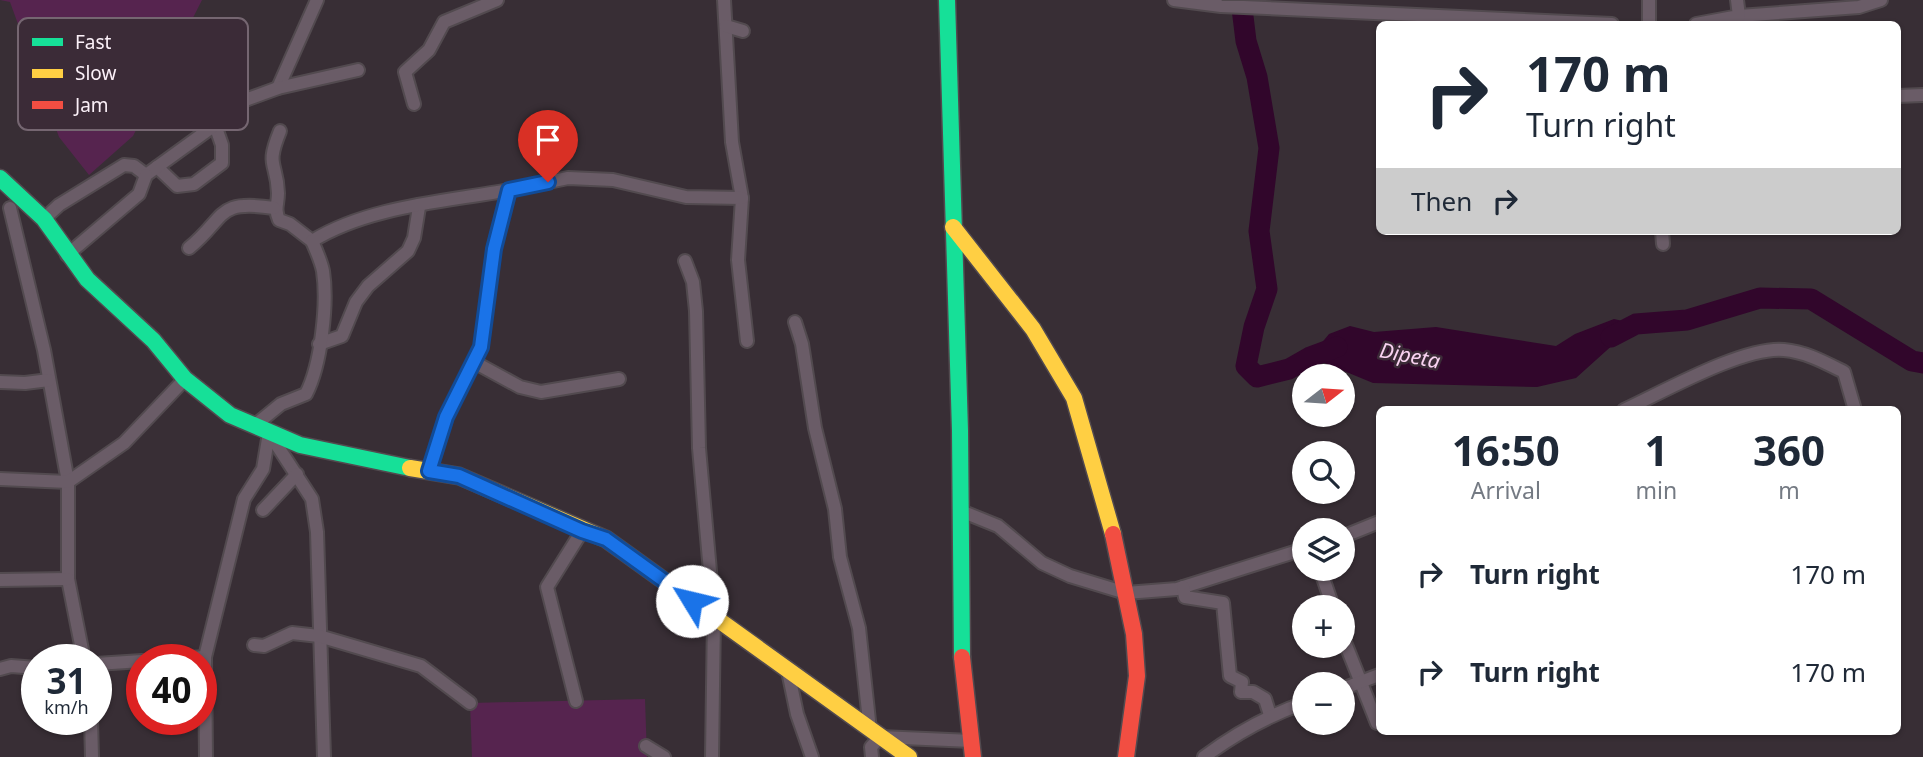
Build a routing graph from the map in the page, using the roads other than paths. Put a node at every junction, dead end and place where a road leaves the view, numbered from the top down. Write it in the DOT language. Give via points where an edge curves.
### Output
graph roads {
  1 [pos="317,0"];
  2 [pos="497,0"];
  3 [pos="724,0"];
  4 [pos="947,0"];
  5 [pos="1174,0"];
  6 [pos="1649,0"];
  7 [pos="1737,0"];
  8 [pos="1881,0"];
  9 [pos="1739,16"];
  10 [pos="1548,21"];
  11 [pos="1649,21"];
  12 [pos="1712,21"];
  13 [pos="726,26"];
  14 [pos="743,31"];
  15 [pos="358,70"];
  16 [pos="278,88"];
  17 [pos="1923,95"];
  18 [pos="1901,96"];
  19 [pos="248,99"];
  20 [pos="414,104"];
  21 [pos="208,130"];
  22 [pos="216,130"];
  23 [pos="280,131"];
  24 [pos="157,167"];
  25 [pos="146,175"];
  26 [pos="0,178"];
  27 [pos="509,190"];
  28 [pos="742,198"];
  29 [pos="11,207"];
  30 [pos="419,207"];
  31 [pos="274,208"];
  32 [pos="44,219"];
  33 [pos="953,227"];
  34 [pos="312,240"];
  35 [pos="189,248"];
  36 [pos="67,255"];
  37 [pos="685,261"];
  38 [pos="795,322"];
  39 [pos="747,341"];
  40 [pos="319,344"];
  41 [pos="474,362"];
  42 [pos="185,379"];
  43 [pos="619,379"];
  44 [pos="49,380"];
  45 [pos="0,382"];
  46 [pos="1633,406"];
  47 [pos="1853,406"];
  48 [pos="261,430"];
  49 [pos="429,471"];
  50 [pos="297,474"];
  51 [pos="0,479"];
  52 [pos="68,482"];
  53 [pos="263,510"];
  54 [pos="961,511"];
  55 [pos="1376,523"];
  56 [pos="582,531"];
  57 [pos="1355,532"];
  58 [pos="1292,553"];
  59 [pos="68,579"];
  60 [pos="0,580"];
  61 [pos="1183,587"];
  62 [pos="1126,593"];
  63 [pos="714,616"];
  64 [pos="319,636"];
  65 [pos="81,644"];
  66 [pos="208,644"];
  67 [pos="254,645"];
  68 [pos="1350,658"];
  69 [pos="21,667"];
  70 [pos="0,669"];
  71 [pos="788,671"];
  72 [pos="1376,676"];
  73 [pos="1359,682"];
  74 [pos="1355,684"];
  75 [pos="576,701"];
  76 [pos="470,703"];
  77 [pos="1292,707"];
  78 [pos="1270,715"];
  79 [pos="1376,721"];
  80 [pos="875,734"];
  81 [pos="91,735"];
  82 [pos="206,735"];
  83 [pos="646,746"];
  84 [pos="973,749"];
  85 [pos="92,757"];
  86 [pos="206,757"];
  87 [pos="324,757"];
  88 [pos="664,757"];
  89 [pos="712,757"];
  90 [pos="812,757"];
  91 [pos="872,757"];
  92 [pos="909,757"];
  93 [pos="1126,757"];
  94 [pos="1204,757"];
  1 -- 16 [label="street"];
  2 -- 20 [label="street" via="444,22 429,50 405,72"];
  3 -- 13 [label="street"];
  4 -- 33 [label="main road"];
  5 -- 10 [label="street"];
  6 -- 11 [label="street"];
  7 -- 9 [label="street"];
  8 -- 9 [label="street" via="1859,7"];
  9 -- 12 [label="street"];
  13 -- 14 [label="street"];
  13 -- 28 [label="street" via="732,142"];
  15 -- 16 [label="street"];
  16 -- 19 [label="street"];
  17 -- 18 [label="street"];
  21 -- 24 [label="street"];
  22 -- 24 [label="street" via="224,159 194,184 177,186"];
  23 -- 31 [label="street" via="271,152 278,195"];
  24 -- 25 [label="street"];
  25 -- 32 [label="street" via="124,165"];
  25 -- 36 [label="street" via="139,194"];
  26 -- 29 [label="main road"];
  27 -- 28 [label="street" via="568,178 613,180 686,197"];
  27 -- 30 [label="street"];
  27 -- 41 [label="street" via="492,260 481,347"];
  28 -- 39 [label="street" via="738,260"];
  29 -- 32 [label="main road"];
  29 -- 44 [label="street"];
  30 -- 34 [label="street" via="337,227"];
  30 -- 40 [label="street" via="408,251 368,286 342,336"];
  31 -- 34 [label="street" via="279,220"];
  31 -- 35 [label="street" via="228,207"];
  32 -- 36 [label="main road"];
  33 -- 54 [label="main road"];
  33 -- 62 [label="main road" via="1033,329 1074,398"];
  34 -- 40 [label="street" via="323,270"];
  36 -- 42 [label="main road" via="153,340"];
  37 -- 63 [label="street" via="696,310 699,448"];
  38 -- 80 [label="street" via="835,509 840,557 859,628"];
  40 -- 48 [label="street" via="317,366 306,394 281,404"];
  41 -- 43 [label="street" via="520,387 541,392"];
  41 -- 49 [label="street" via="446,417"];
  42 -- 48 [label="main road" via="230,415"];
  42 -- 52 [label="street" via="124,443"];
  44 -- 45 [label="street"];
  44 -- 52 [label="street"];
  46 -- 47 [label="street" via="1744,355 1781,349 1809,355 1844,372"];
  48 -- 49 [label="main road" via="346,457"];
  48 -- 50 [label="street"];
  48 -- 66 [label="street" via="263,469 244,499"];
  49 -- 56 [label="main road" via="459,476"];
  50 -- 53 [label="street"];
  50 -- 64 [label="street" via="312,499 317,532"];
  51 -- 52 [label="street"];
  52 -- 59 [label="street"];
  54 -- 62 [label="street" via="998,526 1042,563"];
  54 -- 84 [label="main road" via="961,650"];
  55 -- 57 [label="street"];
  56 -- 63 [label="main road" via="606,539"];
  56 -- 75 [label="street" via="547,587"];
  58 -- 61 [label="street"];
  59 -- 60 [label="street"];
  59 -- 65 [label="street"];
  61 -- 62 [label="street"];
  61 -- 78 [label="street" via="1185,597 1223,603 1230,676 1242,682 1241,692 1265,699"];
  62 -- 93 [label="main road" via="1137,676"];
  63 -- 71 [label="main road"];
  63 -- 89 [label="street"];
  64 -- 67 [label="street" via="292,633 264,646"];
  64 -- 76 [label="street" via="421,666"];
  64 -- 87 [label="street"];
  68 -- 73 [label="street"];
  69 -- 70 [label="street"];
  71 -- 80 [label="main road"];
  71 -- 90 [label="street"];
  72 -- 73 [label="street"];
  73 -- 74 [label="street"];
  73 -- 79 [label="street"];
  77 -- 78 [label="street"];
  78 -- 94 [label="street"];
  80 -- 84 [label="street"];
  80 -- 91 [label="street"];
  80 -- 92 [label="main road"];
  81 -- 85 [label="street"];
  82 -- 86 [label="street"];
  83 -- 88 [label="street"];
}
